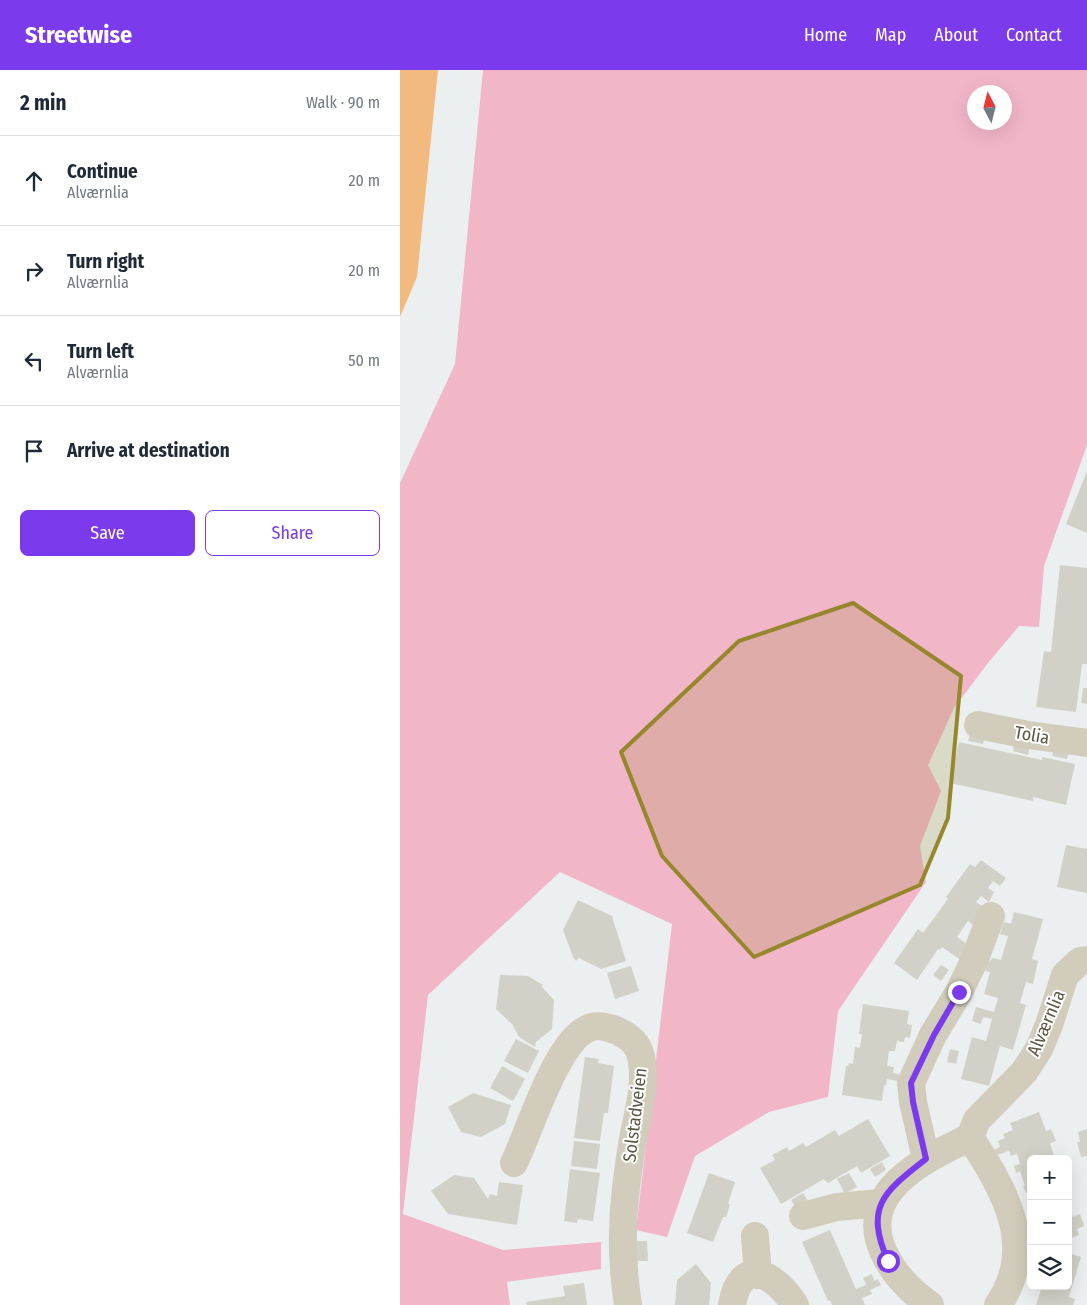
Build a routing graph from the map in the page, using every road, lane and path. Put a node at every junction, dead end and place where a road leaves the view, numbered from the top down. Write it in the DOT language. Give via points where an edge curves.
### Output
graph roads {
  1 [pos="978,725"];
  2 [pos="1087,743"];
  3 [pos="991,916"];
  4 [pos="1087,960"];
  5 [pos="970,1137"];
  6 [pos="926,1159"];
  7 [pos="514,1163"];
  8 [pos="881,1203"];
  9 [pos="803,1216"];
  10 [pos="755,1236"];
  11 [pos="758,1275"];
  12 [pos="628,1305"];
  13 [pos="732,1305"];
  14 [pos="795,1305"];
  15 [pos="930,1305"];
  16 [pos="998,1305"];
  1 -- 2 [label="street, Tolia"];
  3 -- 6 [label="street" via="974,961 911,1083"];
  4 -- 5 [label="street, Alværnlia" via="1080,961 1065,975 1039,1049 1024,1072 977,1120"];
  5 -- 6 [label="street"];
  5 -- 16 [label="street" via="1002,1190 1016,1234 1017,1254 1011,1280"];
  6 -- 8 [label="street" via="890,1190"];
  7 -- 12 [label="street, Solstadveien" via="545,1087 576,1038 588,1028 601,1026 613,1028 629,1037 640,1051 642,1079 623,1224"];
  8 -- 9 [label="street" via="837,1207"];
  8 -- 15 [label="street" via="878,1236 888,1261 896,1275"];
  10 -- 11 [label="street"];
  11 -- 13 [label="street" via="742,1278 734,1290"];
  11 -- 14 [label="street" via="768,1276 778,1283"];
}
